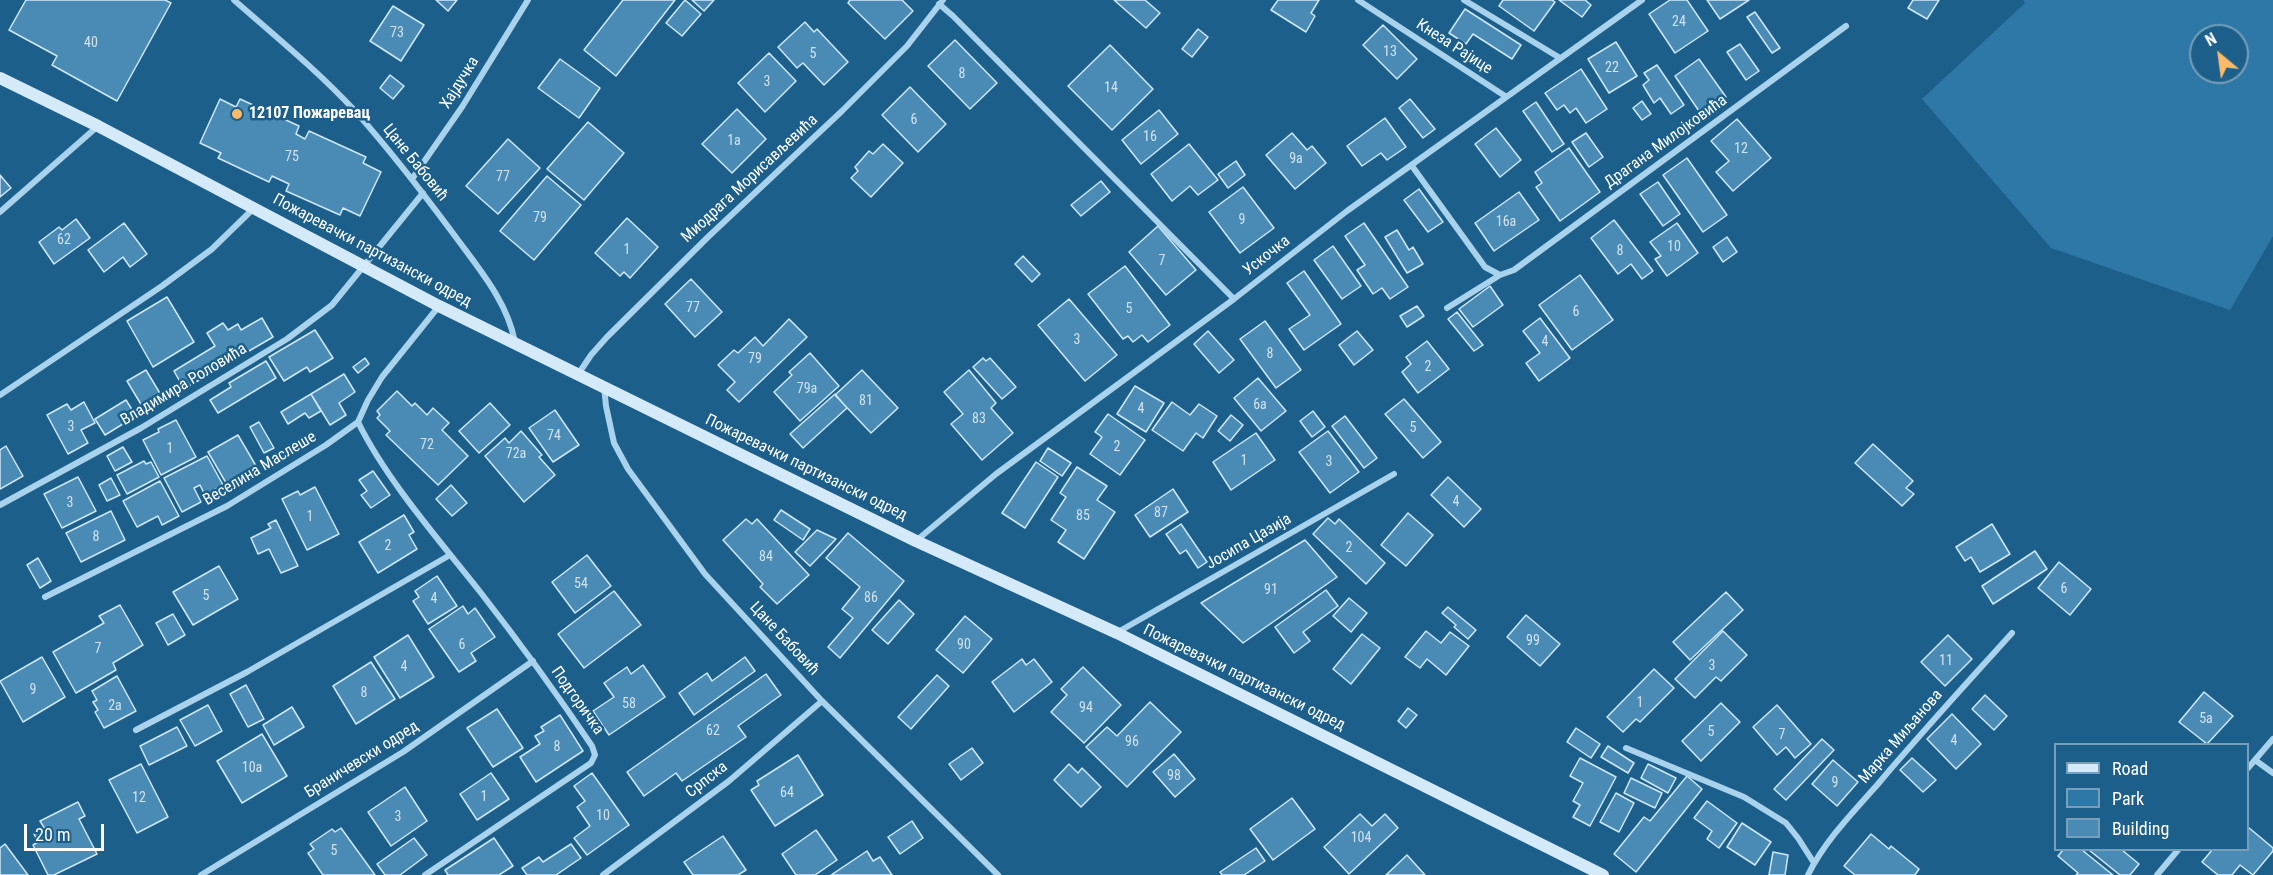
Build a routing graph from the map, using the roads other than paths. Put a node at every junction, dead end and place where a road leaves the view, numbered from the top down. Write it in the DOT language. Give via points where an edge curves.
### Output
graph roads {
  1 [pos="234,0"];
  2 [pos="528,0"];
  3 [pos="1358,0"];
  4 [pos="1464,0"];
  5 [pos="1642,0"];
  6 [pos="941,2"];
  7 [pos="1846,27"];
  8 [pos="1560,58"];
  9 [pos="0,78"];
  10 [pos="1505,96"];
  11 [pos="98,126"];
  12 [pos="1412,166"];
  13 [pos="412,179"];
  14 [pos="423,193"];
  15 [pos="254,208"];
  16 [pos="0,212"];
  17 [pos="363,264"];
  18 [pos="1500,275"];
  19 [pos="1234,298"];
  20 [pos="439,306"];
  21 [pos="1447,308"];
  22 [pos="515,342"];
  23 [pos="579,373"];
  24 [pos="604,386"];
  25 [pos="0,395"];
  26 [pos="358,422"];
  27 [pos="1394,474"];
  28 [pos="0,505"];
  29 [pos="916,541"];
  30 [pos="450,555"];
  31 [pos="45,597"];
  32 [pos="1117,633"];
  33 [pos="2012,633"];
  34 [pos="533,661"];
  35 [pos="822,701"];
  36 [pos="136,730"];
  37 [pos="2273,739"];
  38 [pos="1626,747"];
  39 [pos="2255,760"];
  40 [pos="2249,766"];
  41 [pos="2273,773"];
  42 [pos="2176,851"];
  43 [pos="1814,863"];
  44 [pos="201,875"];
  45 [pos="425,875"];
  46 [pos="603,875"];
  47 [pos="998,875"];
  48 [pos="1604,875"];
  49 [pos="1808,875"];
  50 [pos="2157,875"];
  1 -- 13 [label="street, Цане Бабовић" via="353,109"];
  2 -- 13 [label="street, Хајдучка"];
  3 -- 10 [label="street, Кнеза Рајице"];
  4 -- 8 [label="street"];
  5 -- 8 [label="street, Ускочка"];
  6 -- 19 [label="street, Миодрага Морисављевића"];
  6 -- 23 [label="street, Миодрага Морисављевића" via="907,45 624,320"];
  7 -- 18 [label="street, Драгана Милојковића" via="1514,270"];
  8 -- 10 [label="street, Ускочка"];
  9 -- 11 [label="street, Пожаревачки партизански одред"];
  10 -- 12 [label="street, Ускочка"];
  11 -- 15 [label="street, Пожаревачки партизански одред"];
  11 -- 16 [label="street"];
  12 -- 18 [label="street" via="1485,267"];
  12 -- 19 [label="street, Ускочка"];
  13 -- 14 [label="street, Цане Бабовић"];
  14 -- 17 [label="street, Владимира Роловића"];
  14 -- 22 [label="street, Цане Бабовић" via="495,290"];
  15 -- 17 [label="street, Пожаревачки партизански одред"];
  15 -- 25 [label="street" via="212,249"];
  17 -- 20 [label="street, Пожаревачки партизански одред"];
  17 -- 28 [label="street, Владимира Роловића" via="332,305 287,339 141,428"];
  18 -- 21 [label="street, Драгана Милојковића"];
  19 -- 29 [label="street, Ускочка" via="996,474"];
  20 -- 22 [label="street, Пожаревачки партизански одред"];
  20 -- 26 [label="street, Веселина Маслеше" via="382,377"];
  22 -- 23 [label="street, Пожаревачки партизански одред"];
  23 -- 24 [label="street, Пожаревачки партизански одред"];
  24 -- 29 [label="street, Пожаревачки партизански одред"];
  24 -- 35 [label="street, Цане Бабовић" via="609,428 628,470 705,574"];
  26 -- 30 [label="street, Подгоричка"];
  26 -- 31 [label="street, Веселина Маслеше" via="227,506"];
  27 -- 32 [label="street, Јосипа Цазија"];
  29 -- 32 [label="street, Пожаревачки партизански одред"];
  30 -- 34 [label="street, Подгоричка"];
  30 -- 36 [label="street" via="247,672"];
  32 -- 48 [label="street, Пожаревачки партизански одред"];
  33 -- 43 [label="street, Марка Миљанова" via="1907,749"];
  34 -- 44 [label="street, Браничевски одред" via="403,752"];
  34 -- 45 [label="street, Подгоричка" via="592,746 595,755 591,763"];
  35 -- 46 [label="street, Српска" via="729,781"];
  35 -- 47 [label="street, Цане Бабовић"];
  37 -- 39 [label="street"];
  38 -- 43 [label="street" via="1744,797 1786,823"];
  39 -- 40 [label="street"];
  39 -- 41 [label="street"];
  42 -- 50 [label="street"];
  43 -- 49 [label="street, Марка Миљанова"];
}
